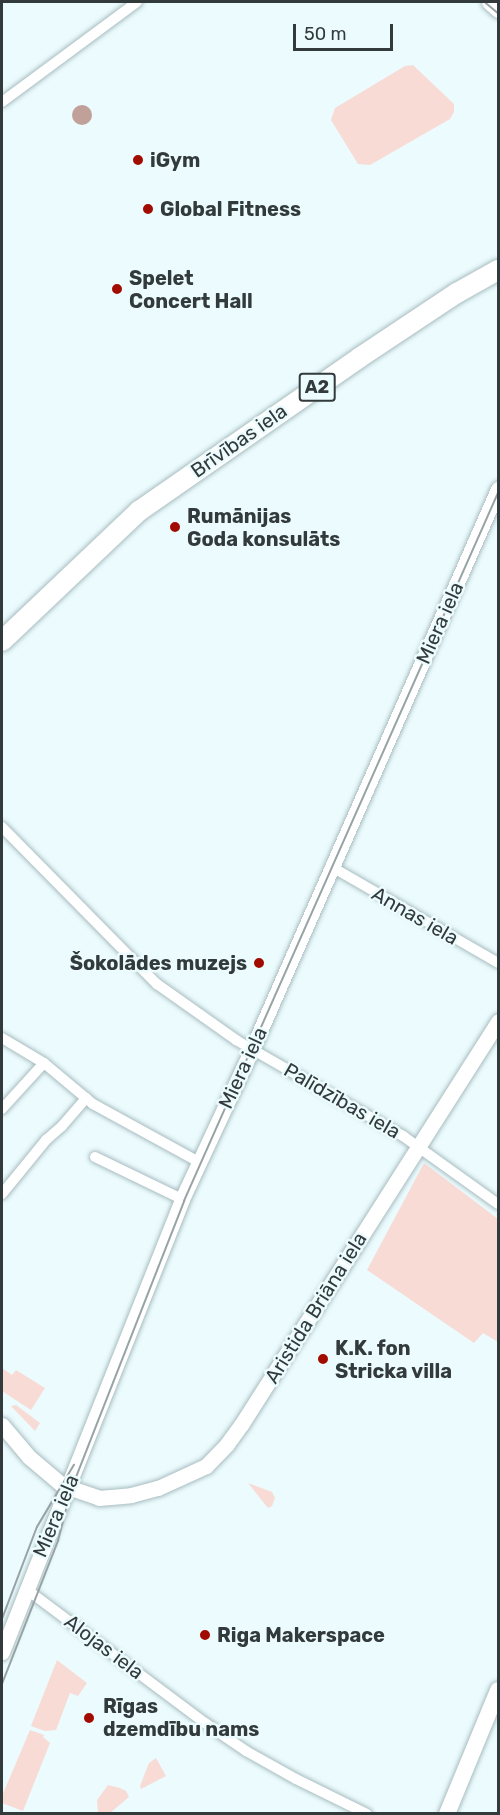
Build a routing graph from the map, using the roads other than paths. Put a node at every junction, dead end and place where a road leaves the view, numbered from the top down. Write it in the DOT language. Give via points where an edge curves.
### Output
graph roads {
  1 [pos="137,2"];
  2 [pos="489,2"];
  3 [pos="498,10"];
  4 [pos="2,102"];
  5 [pos="498,270"];
  6 [pos="498,489"];
  7 [pos="2,641"];
  8 [pos="2,827"];
  9 [pos="332,867"];
  10 [pos="498,963"];
  11 [pos="498,1021"];
  12 [pos="2,1038"];
  13 [pos="252,1049"];
  14 [pos="44,1063"];
  15 [pos="86,1098"];
  16 [pos="2,1109"];
  17 [pos="419,1147"];
  18 [pos="94,1157"];
  19 [pos="199,1162"];
  20 [pos="2,1194"];
  21 [pos="182,1199"];
  22 [pos="498,1204"];
  23 [pos="2,1425"];
  24 [pos="67,1488"];
  25 [pos="26,1588"];
  26 [pos="2,1652"];
  27 [pos="498,1690"];
  28 [pos="367,1814"];
  29 [pos="447,1814"];
  1 -- 4 [label="street"];
  2 -- 3 [label="street"];
  5 -- 7 [label="highway, Brīvības iela / A2" via="359,358 139,511"];
  6 -- 9 [label="street, Miera iela"];
  8 -- 13 [label="street, Palīdzības iela" via="157,984"];
  9 -- 10 [label="street, Annas iela"];
  9 -- 13 [label="street, Miera iela"];
  11 -- 17 [label="street, Aristida Briāna iela"];
  12 -- 14 [label="street"];
  13 -- 17 [label="street, Palīdzības iela"];
  13 -- 19 [label="street, Miera iela"];
  14 -- 15 [label="street"];
  14 -- 16 [label="street"];
  15 -- 19 [label="street"];
  15 -- 20 [label="street"];
  17 -- 22 [label="street, Palīdzības iela"];
  17 -- 24 [label="street, Aristida Briāna iela" via="242,1425 217,1456 177,1482 131,1495 99,1498"];
  18 -- 21 [label="street"];
  19 -- 21 [label="street, Miera iela"];
  21 -- 24 [label="street, Miera iela"];
  23 -- 24 [label="street" via="29,1457"];
  24 -- 25 [label="street, Miera iela"];
  25 -- 26 [label="street, Miera iela"];
  25 -- 28 [label="street, Alojas iela" via="230,1740"];
  27 -- 29 [label="main road"];
}
